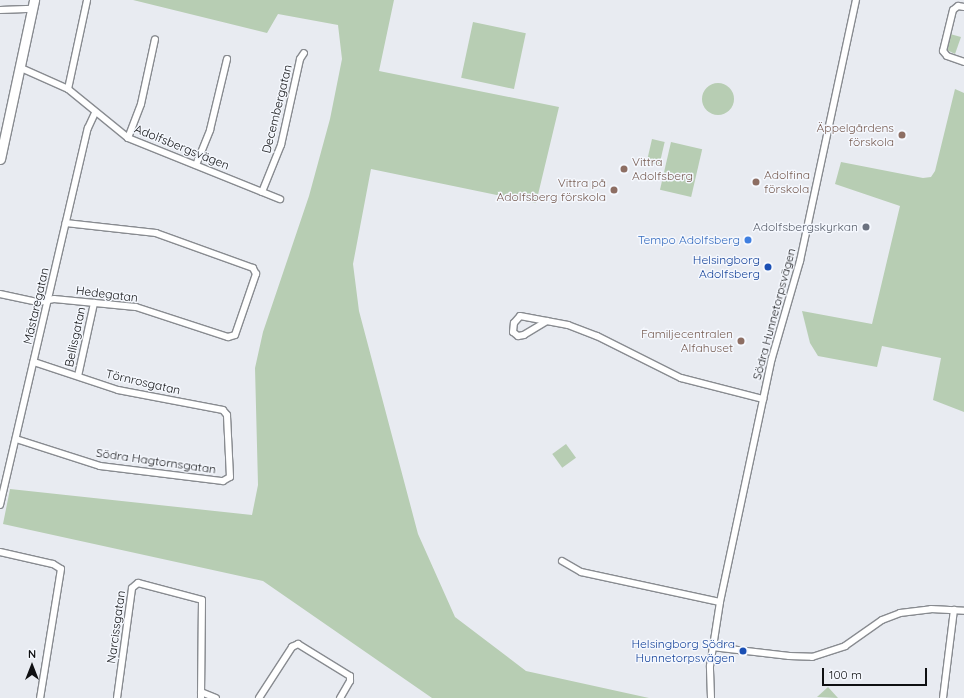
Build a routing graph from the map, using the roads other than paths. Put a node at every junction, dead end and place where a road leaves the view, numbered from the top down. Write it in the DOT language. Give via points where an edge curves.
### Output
graph roads {
  1 [pos="87,0"];
  2 [pos="856,0"];
  3 [pos="34,5"];
  4 [pos="964,8"];
  5 [pos="0,10"];
  6 [pos="155,39"];
  7 [pos="304,53"];
  8 [pos="227,59"];
  9 [pos="964,62"];
  10 [pos="21,68"];
  11 [pos="68,89"];
  12 [pos="95,113"];
  13 [pos="128,138"];
  14 [pos="0,159"];
  15 [pos="196,165"];
  16 [pos="262,192"];
  17 [pos="280,199"];
  18 [pos="66,223"];
  19 [pos="0,294"];
  20 [pos="49,300"];
  21 [pos="94,302"];
  22 [pos="547,321"];
  23 [pos="34,362"];
  24 [pos="78,376"];
  25 [pos="763,399"];
  26 [pos="226,412"];
  27 [pos="16,439"];
  28 [pos="0,505"];
  29 [pos="0,552"];
  30 [pos="562,561"];
  31 [pos="720,602"];
  32 [pos="954,610"];
  33 [pos="964,611"];
  34 [pos="712,646"];
  35 [pos="201,695"];
  36 [pos="40,698"];
  37 [pos="117,698"];
  38 [pos="216,698"];
  39 [pos="259,698"];
  40 [pos="340,698"];
  41 [pos="711,698"];
  42 [pos="943,698"];
  1 -- 11 [label="street"];
  2 -- 25 [label="street, Södra Hunnetorpsvägen" via="800,262"];
  3 -- 5 [label="street"];
  3 -- 10 [label="street"];
  4 -- 9 [label="street" via="958,6 953,10 943,51 947,56"];
  6 -- 13 [label="street" via="141,104"];
  7 -- 16 [label="street, Decembergatan" via="300,59 281,145"];
  8 -- 15 [label="street" via="210,130"];
  10 -- 11 [label="street, Adolfsbergsvägen"];
  10 -- 14 [label="street"];
  11 -- 12 [label="street, Adolfsbergsvägen"];
  12 -- 13 [label="street, Adolfsbergsvägen"];
  12 -- 18 [label="street, Mästaregatan" via="88,128"];
  13 -- 15 [label="street, Adolfsbergsvägen"];
  15 -- 16 [label="street, Adolfsbergsvägen"];
  16 -- 17 [label="street, Adolfsbergsvägen"];
  18 -- 20 [label="street, Mästaregatan"];
  18 -- 21 [label="street, Hedegatan" via="156,233 253,268 256,274 233,337 136,307"];
  19 -- 20 [label="street, Hedegatan" via="38,302"];
  20 -- 21 [label="street, Hedegatan"];
  20 -- 23 [label="street, Mästaregatan"];
  21 -- 24 [label="street, Bellisgatan"];
  22 -- 22 [label="street, Södra Hunnetorpsvägen" via="520,316 514,323 513,332 516,335 524,335"];
  22 -- 25 [label="street, Södra Hunnetorpsvägen" via="588,332 681,378"];
  23 -- 24 [label="street, Törnrosgatan"];
  23 -- 27 [label="street, Mästaregatan"];
  24 -- 26 [label="street, Törnrosgatan" via="118,390"];
  25 -- 31 [label="street, Södra Hunnetorpsvägen"];
  26 -- 27 [label="street, Södra Hagtornsgatan" via="231,474 226,481 100,466"];
  27 -- 28 [label="street, Mästaregatan"];
  29 -- 36 [label="street" via="53,564 61,569"];
  30 -- 31 [label="street" via="581,572"];
  31 -- 34 [label="street, Södra Hunnetorpsvägen"];
  32 -- 33 [label="street"];
  32 -- 34 [label="street" via="931,608 900,613 882,620 845,646 812,657"];
  32 -- 42 [label="street"];
  34 -- 41 [label="street, Södra Hunnetorpsvägen"];
  35 -- 37 [label="street, Narcissgatan" via="202,600 138,583 132,588"];
  35 -- 38 [label="street"];
  39 -- 40 [label="street" via="292,647 298,644 350,676 350,681"];
}
